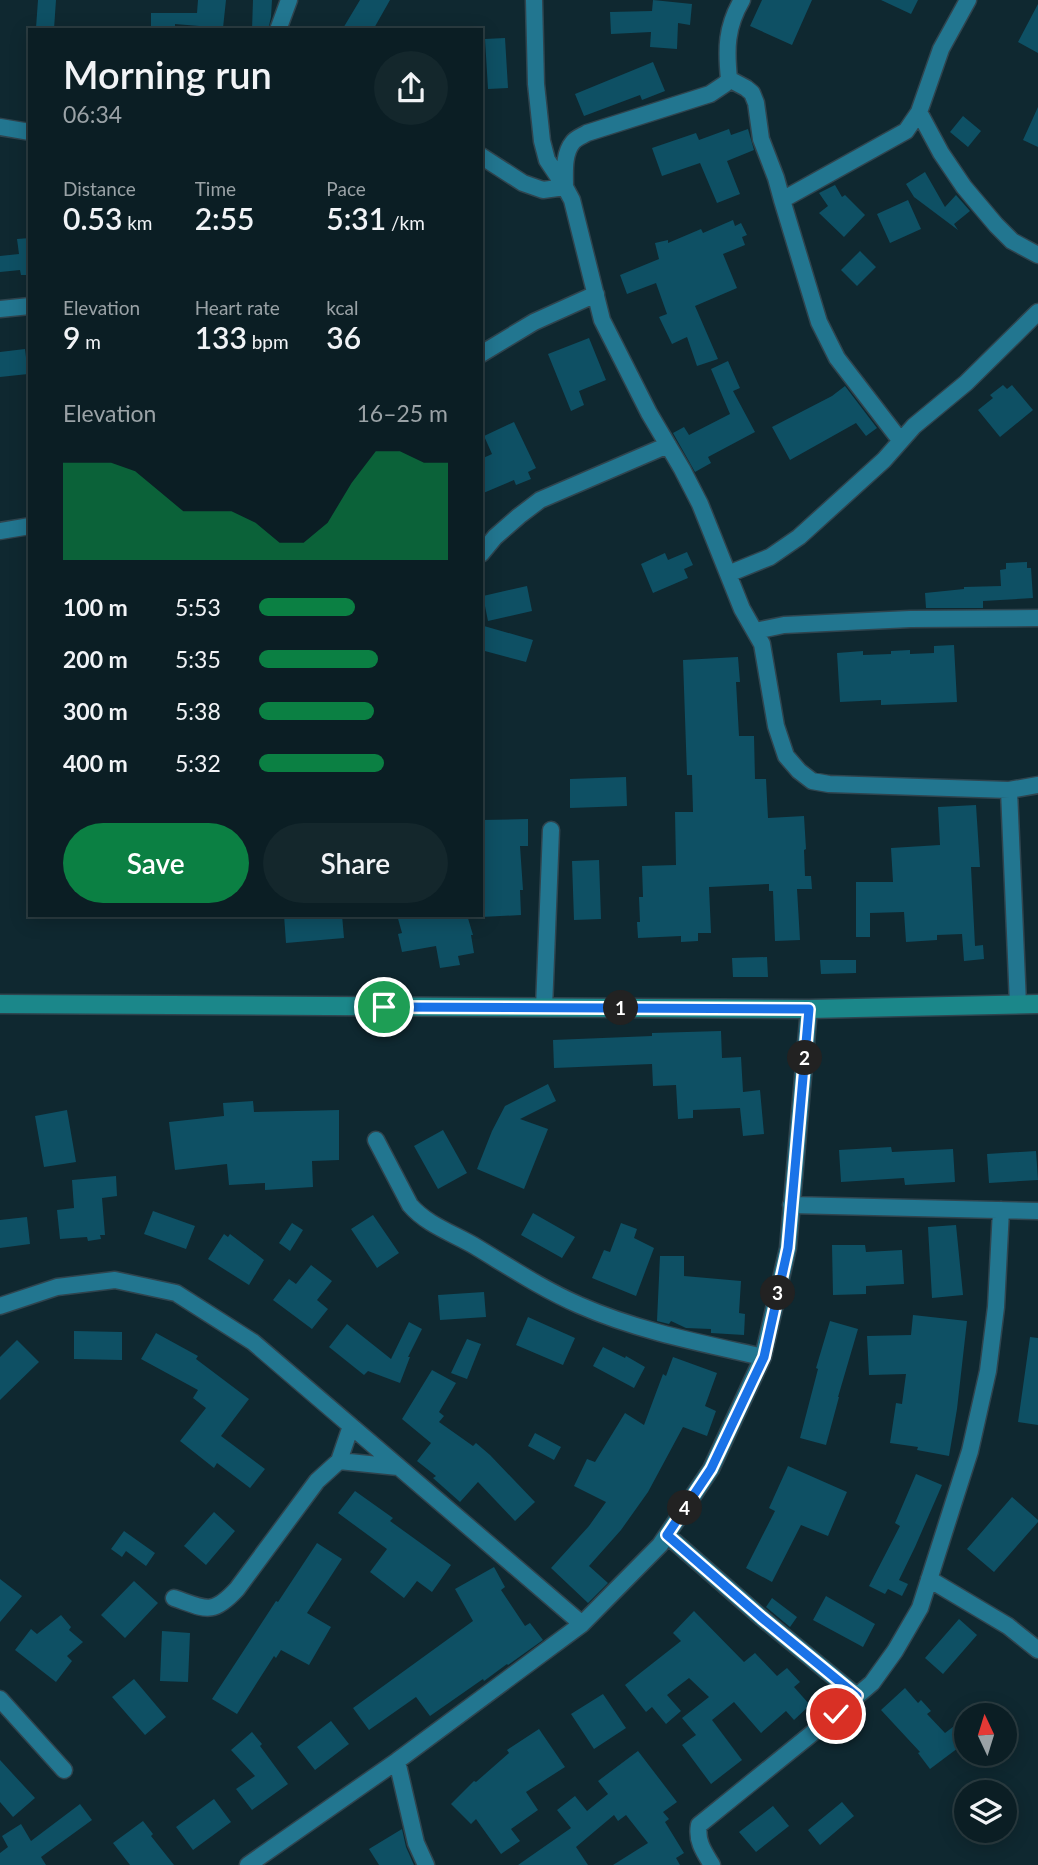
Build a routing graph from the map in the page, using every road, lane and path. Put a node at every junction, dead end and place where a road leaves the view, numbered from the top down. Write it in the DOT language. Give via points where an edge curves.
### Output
graph roads {
  1 [pos="289,0"];
  2 [pos="534,0"];
  3 [pos="742,0"];
  4 [pos="968,0"];
  5 [pos="279,28"];
  6 [pos="729,79"];
  7 [pos="919,111"];
  8 [pos="0,127"];
  9 [pos="28,132"];
  10 [pos="483,157"];
  11 [pos="565,187"];
  12 [pos="782,200"];
  13 [pos="1038,255"];
  14 [pos="596,294"];
  15 [pos="28,306"];
  16 [pos="0,309"];
  17 [pos="1038,312"];
  18 [pos="483,353"];
  19 [pos="900,440"];
  20 [pos="668,445"];
  21 [pos="28,526"];
  22 [pos="0,531"];
  23 [pos="483,552"];
  24 [pos="728,574"];
  25 [pos="1038,618"];
  26 [pos="755,631"];
  27 [pos="1038,786"];
  28 [pos="1009,790"];
  29 [pos="551,830"];
  30 [pos="0,1004"];
  31 [pos="1018,1004"];
  32 [pos="1038,1004"];
  33 [pos="544,1008"];
  34 [pos="809,1009"];
  35 [pos="376,1140"];
  36 [pos="791,1205"];
  37 [pos="1001,1210"];
  38 [pos="1038,1211"];
  39 [pos="0,1306"];
  40 [pos="764,1357"];
  41 [pos="351,1426"];
  42 [pos="339,1461"];
  43 [pos="398,1467"];
  44 [pos="667,1535"];
  45 [pos="929,1578"];
  46 [pos="174,1598"];
  47 [pos="582,1624"];
  48 [pos="1038,1650"];
  49 [pos="857,1696"];
  50 [pos="0,1699"];
  51 [pos="397,1761"];
  52 [pos="64,1770"];
  53 [pos="248,1865"];
  54 [pos="426,1865"];
  55 [pos="712,1865"];
  1 -- 5 [label="street"];
  2 -- 11 [label="street" via="542,141 547,160"];
  3 -- 6 [label="street" via="728,29"];
  4 -- 7 [label="street" via="941,49"];
  6 -- 11 [label="street" via="709,94 573,141 565,166"];
  6 -- 12 [label="street" via="752,93 761,139"];
  7 -- 12 [label="street" via="906,131"];
  7 -- 13 [label="street" via="964,187 1012,241"];
  8 -- 9 [label="street"];
  10 -- 11 [label="street" via="523,183 543,190"];
  11 -- 14 [label="street"];
  12 -- 19 [label="street" via="819,322 837,358"];
  14 -- 18 [label="street" via="534,322"];
  14 -- 20 [label="street" via="602,320"];
  15 -- 16 [label="street"];
  17 -- 19 [label="street"];
  19 -- 24 [label="street" via="799,537 770,557"];
  20 -- 23 [label="street" via="540,500"];
  20 -- 24 [label="street" via="700,504"];
  21 -- 22 [label="street"];
  24 -- 26 [label="street"];
  25 -- 26 [label="street" via="784,625"];
  26 -- 28 [label="street" via="762,644 776,726 786,755 812,781"];
  27 -- 28 [label="street"];
  28 -- 31 [label="street"];
  29 -- 33 [label="street"];
  30 -- 33 [label="main road"];
  31 -- 32 [label="main road"];
  31 -- 34 [label="main road"];
  33 -- 34 [label="main road"];
  34 -- 36 [label="street"];
  35 -- 40 [label="street" via="417,1214 505,1266 579,1305 651,1332"];
  36 -- 37 [label="street"];
  36 -- 40 [label="street" via="788,1248"];
  37 -- 38 [label="street"];
  37 -- 45 [label="street" via="988,1371 970,1451"];
  39 -- 41 [label="street" via="57,1287 115,1280 176,1293 253,1342"];
  40 -- 44 [label="street" via="711,1469"];
  41 -- 42 [label="street"];
  41 -- 43 [label="street"];
  42 -- 43 [label="street"];
  42 -- 46 [label="street" via="317,1481 223,1604 205,1608"];
  43 -- 47 [label="street"];
  44 -- 47 [label="street"];
  44 -- 49 [label="street"];
  45 -- 48 [label="street"];
  45 -- 49 [label="street" via="920,1608 895,1651"];
  47 -- 51 [label="street"];
  49 -- 55 [label="street" via="699,1825 697,1834"];
  50 -- 52 [label="street"];
  51 -- 53 [label="street"];
  51 -- 54 [label="street" via="415,1843"];
}
